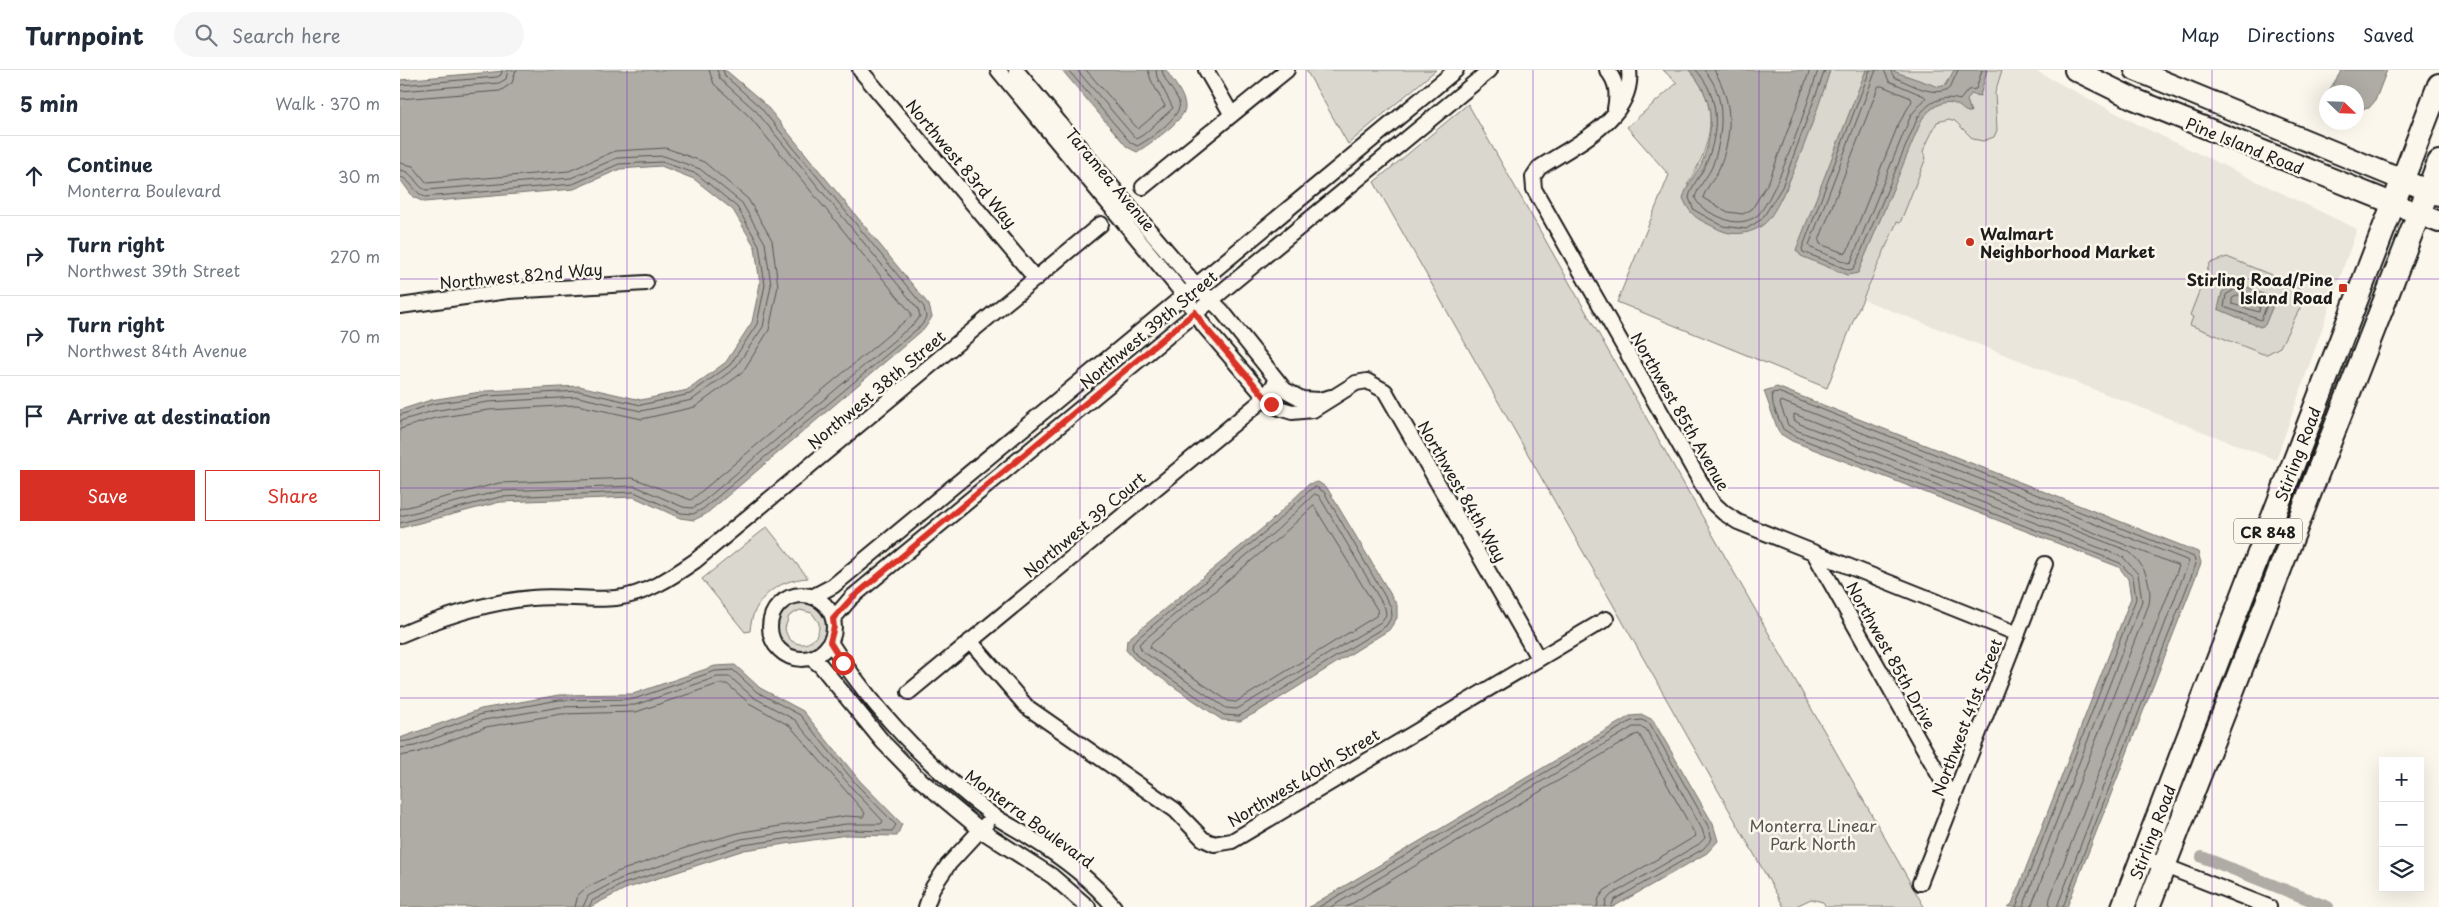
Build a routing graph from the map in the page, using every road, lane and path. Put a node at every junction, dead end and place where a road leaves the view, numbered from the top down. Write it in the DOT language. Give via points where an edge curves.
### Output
graph roads {
  1 [pos="860,70"];
  2 [pos="998,70"];
  3 [pos="1016,70"];
  4 [pos="1206,70"];
  5 [pos="1287,70"];
  6 [pos="1456,70"];
  7 [pos="1490,70"];
  8 [pos="1607,70"];
  9 [pos="1629,70"];
  10 [pos="2075,70"];
  11 [pos="2135,70"];
  12 [pos="2439,86"];
  13 [pos="1614,114"];
  14 [pos="1232,115"];
  15 [pos="2439,162"];
  16 [pos="2402,180"];
  17 [pos="1143,188"];
  18 [pos="2433,193"];
  19 [pos="2392,205"];
  20 [pos="2418,214"];
  21 [pos="2439,222"];
  22 [pos="1101,224"];
  23 [pos="1036,279"];
  24 [pos="646,283"];
  25 [pos="1196,284"];
  26 [pos="1184,294"];
  27 [pos="1211,299"];
  28 [pos="400,306"];
  29 [pos="1195,312"];
  30 [pos="1277,380"];
  31 [pos="1336,396"];
  32 [pos="1265,398"];
  33 [pos="2263,543"];
  34 [pos="2286,552"];
  35 [pos="1814,553"];
  36 [pos="2045,564"];
  37 [pos="812,597"];
  38 [pos="833,619"];
  39 [pos="1606,619"];
  40 [pos="2018,634"];
  41 [pos="400,635"];
  42 [pos="970,641"];
  43 [pos="830,642"];
  44 [pos="810,658"];
  45 [pos="1538,658"];
  46 [pos="909,692"];
  47 [pos="1953,800"];
  48 [pos="992,815"];
  49 [pos="982,831"];
  50 [pos="2142,857"];
  51 [pos="2164,865"];
  52 [pos="1920,884"];
  53 [pos="1107,905"];
  54 [pos="926,907"];
  55 [pos="1088,907"];
  56 [pos="2122,907"];
  57 [pos="2148,907"];
  58 [pos="2269,907"];
  1 -- 23 [label="street, Northwest 83rd Way"];
  2 -- 26 [label="street, Taramea Avenue"];
  3 -- 25 [label="street, Taramea Avenue"];
  4 -- 14 [label="street"];
  5 -- 14 [label="street"];
  6 -- 25 [label="street, Northwest 39th Street"];
  7 -- 27 [label="street, Northwest 39th Street"];
  8 -- 13 [label="street" via="1614,79 1618,96"];
  9 -- 13 [label="street" via="1628,90"];
  10 -- 19 [label="main road, Pine Island Road" via="2134,99"];
  11 -- 16 [label="main road, Pine Island Road"];
  12 -- 16 [label="main road, Stirling Road / CR 848"];
  13 -- 35 [label="street, Northwest 85th Avenue" via="1603,126 1539,168 1533,177 1534,189 1712,502 1738,522"];
  14 -- 17 [label="street"];
  15 -- 18 [label="main road, Stirling Road / CR 848"];
  16 -- 18 [label="main road, Pine Island Road"];
  16 -- 19 [label="main road, Stirling Road / CR 848"];
  18 -- 20 [label="main road, Stirling Road / CR 848"];
  19 -- 20 [label="main road, Pine Island Road"];
  19 -- 33 [label="main road, Stirling Road / CR 848"];
  20 -- 21 [label="main road, Pine Island Road"];
  20 -- 34 [label="main road, Stirling Road / CR 848"];
  22 -- 23 [label="street, Northwest 38th Street"];
  23 -- 41 [label="street, Northwest 38th Street" via="671,578 618,598 533,598 483,606 434,620"];
  24 -- 28 [label="street, Northwest 82nd Way" via="508,291"];
  25 -- 26 [label="street, Northwest 39th Street"];
  25 -- 27 [label="street, Taramea Avenue"];
  26 -- 29 [label="street, Taramea Avenue"];
  26 -- 37 [label="street, Northwest 39th Street" via="833,586"];
  27 -- 29 [label="street, Northwest 39th Street"];
  27 -- 30 [label="street, Taramea Avenue"];
  29 -- 32 [label="street, Taramea Avenue"];
  29 -- 38 [label="street, Northwest 39th Street" via="852,598"];
  30 -- 31 [label="street, Taramea Avenue" via="1285,390 1302,399 1320,400"];
  30 -- 32 [label="street, Northwest 39 Court"];
  31 -- 32 [label="street" via="1313,410 1301,412 1282,409"];
  31 -- 45 [label="street, Northwest 84th Way" via="1356,383 1367,381 1385,391"];
  32 -- 42 [label="street, Northwest 39 Court"];
  33 -- 34 [label="main road"];
  33 -- 50 [label="main road, Stirling Road / CR 848"];
  34 -- 51 [label="main road, Stirling Road / CR 848"];
  35 -- 40 [label="street, Northwest 85th Avenue"];
  35 -- 47 [label="street, Northwest 85th Drive"];
  36 -- 40 [label="street, Northwest 41st Street"];
  37 -- 38 [label="street" via="825,606"];
  37 -- 44 [label="street" via="790,597 781,603 774,611 770,627 773,643 780,651 789,657"];
  38 -- 43 [label="street"];
  39 -- 45 [label="street, Northwest 40th Street"];
  40 -- 47 [label="street, Northwest 41st Street"];
  42 -- 45 [label="street, Northwest 40th Street" via="1027,707 1148,789 1175,810 1203,839 1214,844 1232,841"];
  42 -- 46 [label="street, Northwest 39 Court"];
  43 -- 44 [label="street" via="818,655"];
  43 -- 48 [label="street, Monterra Boulevard" via="843,663 932,765"];
  44 -- 49 [label="street, Monterra Boulevard" via="825,671 917,778"];
  47 -- 52 [label="street, Northwest 41st Street"];
  48 -- 49 [label="street"];
  48 -- 53 [label="street, Monterra Boulevard" via="1062,859"];
  49 -- 54 [label="street" via="948,865 933,887"];
  49 -- 55 [label="street, Monterra Boulevard" via="1052,876"];
  50 -- 51 [label="street"];
  50 -- 56 [label="main road, Stirling Road / CR 848"];
  51 -- 57 [label="main road, Stirling Road / CR 848"];
  51 -- 58 [label="street"];
}
